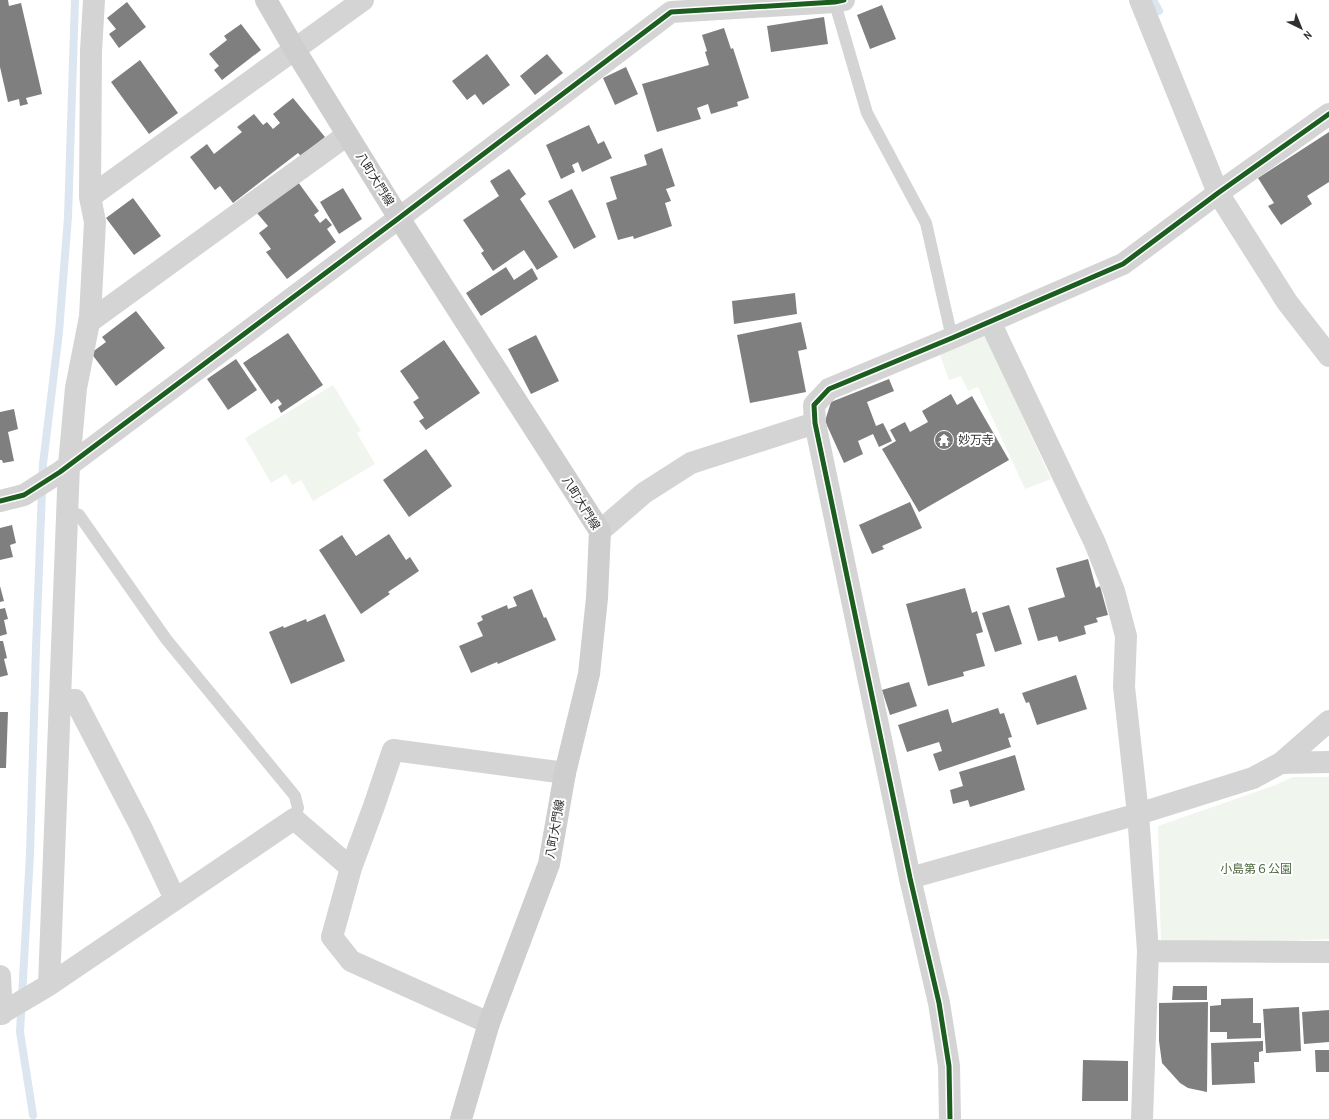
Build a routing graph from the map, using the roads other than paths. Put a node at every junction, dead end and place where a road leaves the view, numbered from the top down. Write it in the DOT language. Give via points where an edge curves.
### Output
graph roads {
  1 [pos="94,0"];
  2 [pos="266,0"];
  3 [pos="363,0"];
  4 [pos="1140,0"];
  5 [pos="838,1"];
  6 [pos="667,6"];
  7 [pos="295,50"];
  8 [pos="1329,114"];
  9 [pos="348,135"];
  10 [pos="1218,193"];
  11 [pos="90,197"];
  12 [pos="399,218"];
  13 [pos="89,322"];
  14 [pos="990,322"];
  15 [pos="952,338"];
  16 [pos="1329,356"];
  17 [pos="815,423"];
  18 [pos="64,468"];
  19 [pos="0,501"];
  20 [pos="68,511"];
  21 [pos="600,531"];
  22 [pos="60,702"];
  23 [pos="1329,721"];
  24 [pos="1329,762"];
  25 [pos="1281,763"];
  26 [pos="565,773"];
  27 [pos="1138,814"];
  28 [pos="294,818"];
  29 [pos="351,868"];
  30 [pos="910,878"];
  31 [pos="175,899"];
  32 [pos="1148,951"];
  33 [pos="1329,952"];
  34 [pos="0,976"];
  35 [pos="42,989"];
  36 [pos="4,1012"];
  37 [pos="489,1023"];
  38 [pos="461,1119"];
  39 [pos="950,1119"];
  40 [pos="1142,1119"];
  1 -- 11 [label="street"];
  2 -- 7 [label="main road, 八町大門線"];
  3 -- 7 [label="street"];
  4 -- 10 [label="street"];
  5 -- 6 [label="street"];
  5 -- 15 [label="lane" via="867,113 926,223"];
  6 -- 12 [label="street"];
  7 -- 9 [label="main road, 八町大門線"];
  7 -- 11 [label="street"];
  8 -- 10 [label="street"];
  9 -- 12 [label="main road, 八町大門線"];
  9 -- 13 [label="street"];
  10 -- 14 [label="street" via="1123,264"];
  10 -- 16 [label="street" via="1287,302"];
  11 -- 13 [label="street" via="95,222"];
  12 -- 18 [label="street"];
  12 -- 21 [label="main road, 八町大門線"];
  13 -- 18 [label="street"];
  14 -- 15 [label="street"];
  14 -- 27 [label="street" via="1095,543 1114,591 1126,636 1124,687"];
  15 -- 17 [label="street" via="829,389 814,405"];
  17 -- 21 [label="street" via="691,463 644,494"];
  17 -- 30 [label="street"];
  18 -- 19 [label="street" via="24,495"];
  18 -- 20 [label="street"];
  20 -- 22 [label="street"];
  20 -- 28 [label="lane" via="79,515 166,639 295,796 298,808"];
  21 -- 26 [label="main road, 八町大門線" via="597,598 588,674"];
  22 -- 31 [label="street" via="75,700"];
  22 -- 35 [label="street"];
  23 -- 25 [label="street"];
  24 -- 25 [label="street"];
  25 -- 27 [label="street" via="1253,778"];
  26 -- 29 [label="street" via="393,750"];
  26 -- 37 [label="main road, 八町大門線" via="549,864"];
  27 -- 30 [label="street"];
  27 -- 32 [label="street"];
  28 -- 29 [label="street"];
  28 -- 31 [label="street"];
  29 -- 37 [label="street" via="332,937 351,962"];
  30 -- 39 [label="street" via="940,1003 949,1066"];
  31 -- 35 [label="street"];
  32 -- 33 [label="street"];
  32 -- 40 [label="street"];
  34 -- 36 [label="street"];
  35 -- 36 [label="street"];
  37 -- 38 [label="main road, 八町大門線"];
}
